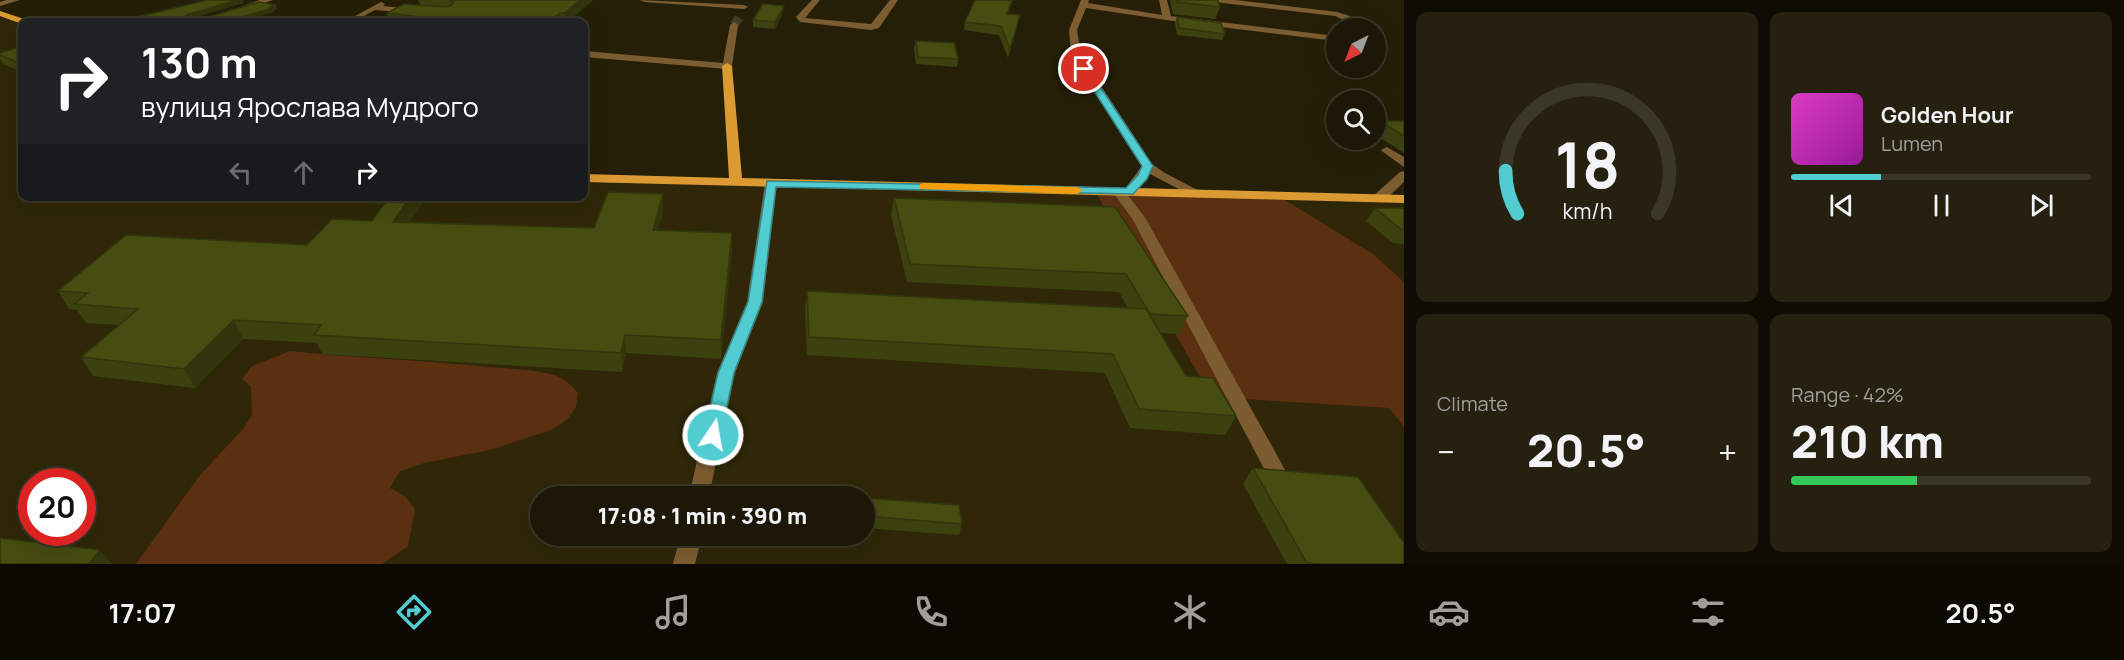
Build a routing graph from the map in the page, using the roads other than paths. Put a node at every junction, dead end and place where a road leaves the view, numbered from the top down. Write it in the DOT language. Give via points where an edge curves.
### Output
graph roads {
  1 [pos="16,0"];
  2 [pos="269,0"];
  3 [pos="389,0"];
  4 [pos="644,0"];
  5 [pos="816,0"];
  6 [pos="894,0"];
  7 [pos="1163,0"];
  8 [pos="1215,0"];
  9 [pos="1084,3"];
  10 [pos="0,4"];
  11 [pos="744,7"];
  12 [pos="374,8"];
  13 [pos="236,10"];
  14 [pos="428,12"];
  15 [pos="0,13"];
  16 [pos="355,18"];
  17 [pos="1167,18"];
  18 [pos="1347,18"];
  19 [pos="18,20"];
  20 [pos="734,25"];
  21 [pos="1326,37"];
  22 [pos="588,54"];
  23 [pos="727,66"];
  24 [pos="1387,150"];
  25 [pos="1404,163"];
  26 [pos="1148,166"];
  27 [pos="1404,175"];
  28 [pos="588,178"];
  29 [pos="736,183"];
  30 [pos="771,183"];
  31 [pos="1124,191"];
  32 [pos="1199,194"];
  33 [pos="1378,199"];
  34 [pos="1404,199"];
  35 [pos="1277,474"];
  36 [pos="701,486"];
  37 [pos="688,546"];
  38 [pos="684,564"];
  1 -- 10 [label="street"];
  2 -- 13 [label="street"];
  3 -- 12 [label="street"];
  4 -- 11 [label="street"];
  5 -- 6 [label="street" via="802,20 871,27 876,26"];
  7 -- 17 [label="street"];
  8 -- 18 [label="street"];
  9 -- 17 [label="street"];
  9 -- 26 [label="street" via="1073,30 1076,55"];
  12 -- 14 [label="street"];
  12 -- 16 [label="street"];
  15 -- 19 [label="main road"];
  17 -- 21 [label="street"];
  20 -- 23 [label="street"];
  22 -- 23 [label="street"];
  23 -- 29 [label="main road"];
  24 -- 25 [label="street"];
  26 -- 31 [label="street" via="1143,177"];
  26 -- 32 [label="street"];
  27 -- 33 [label="street"];
  28 -- 29 [label="main road"];
  29 -- 30 [label="main road"];
  30 -- 31 [label="main road"];
  30 -- 36 [label="street" via="755,302 726,373"];
  31 -- 32 [label="main road"];
  31 -- 35 [label="street"];
  32 -- 33 [label="main road"];
  33 -- 34 [label="main road"];
  37 -- 38 [label="street"];
}
